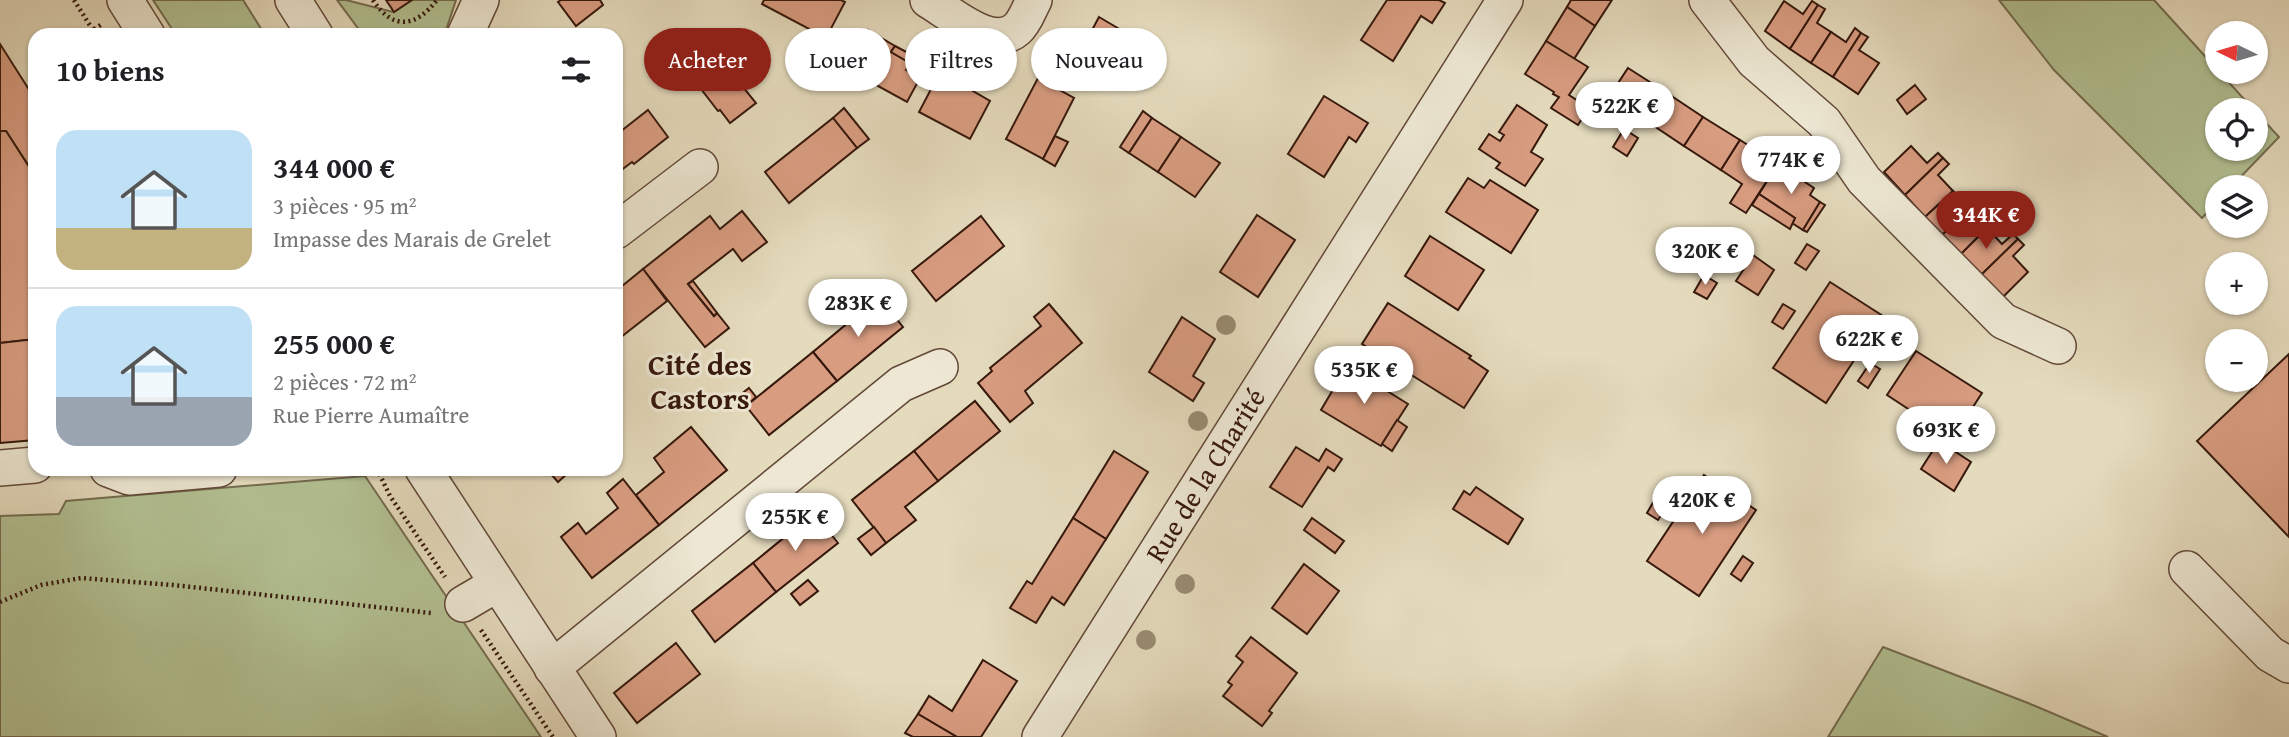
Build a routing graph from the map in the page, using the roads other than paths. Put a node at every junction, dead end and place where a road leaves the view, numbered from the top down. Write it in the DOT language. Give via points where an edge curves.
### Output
graph roads {
  1 [pos="125,0"];
  2 [pos="293,0"];
  3 [pos="481,0"];
  4 [pos="929,0"];
  5 [pos="1034,0"];
  6 [pos="1505,0"];
  7 [pos="1707,0"];
  8 [pos="143,28"];
  9 [pos="310,28"];
  10 [pos="468,28"];
  11 [pos="700,167"];
  12 [pos="623,226"];
  13 [pos="2059,345"];
  14 [pos="940,367"];
  15 [pos="28,466"];
  16 [pos="0,468"];
  17 [pos="428,476"];
  18 [pos="2187,569"];
  19 [pos="497,584"];
  20 [pos="463,604"];
  21 [pos="2289,665"];
  22 [pos="552,668"];
  23 [pos="598,737"];
  24 [pos="1040,737"];
  1 -- 8 [label="street"];
  2 -- 9 [label="street"];
  3 -- 10 [label="street"];
  4 -- 5 [label="street" via="988,36 1005,37 1019,27"];
  6 -- 24 [label="street, Rue de la Charité"];
  7 -- 13 [label="street" via="1754,61 1824,122 1864,180 2003,321"];
  11 -- 12 [label="street"];
  14 -- 22 [label="street" via="901,384"];
  15 -- 16 [label="street"];
  17 -- 19 [label="street"];
  18 -- 21 [label="street" via="2270,654"];
  19 -- 20 [label="street"];
  19 -- 22 [label="street"];
  22 -- 23 [label="street"];
}
